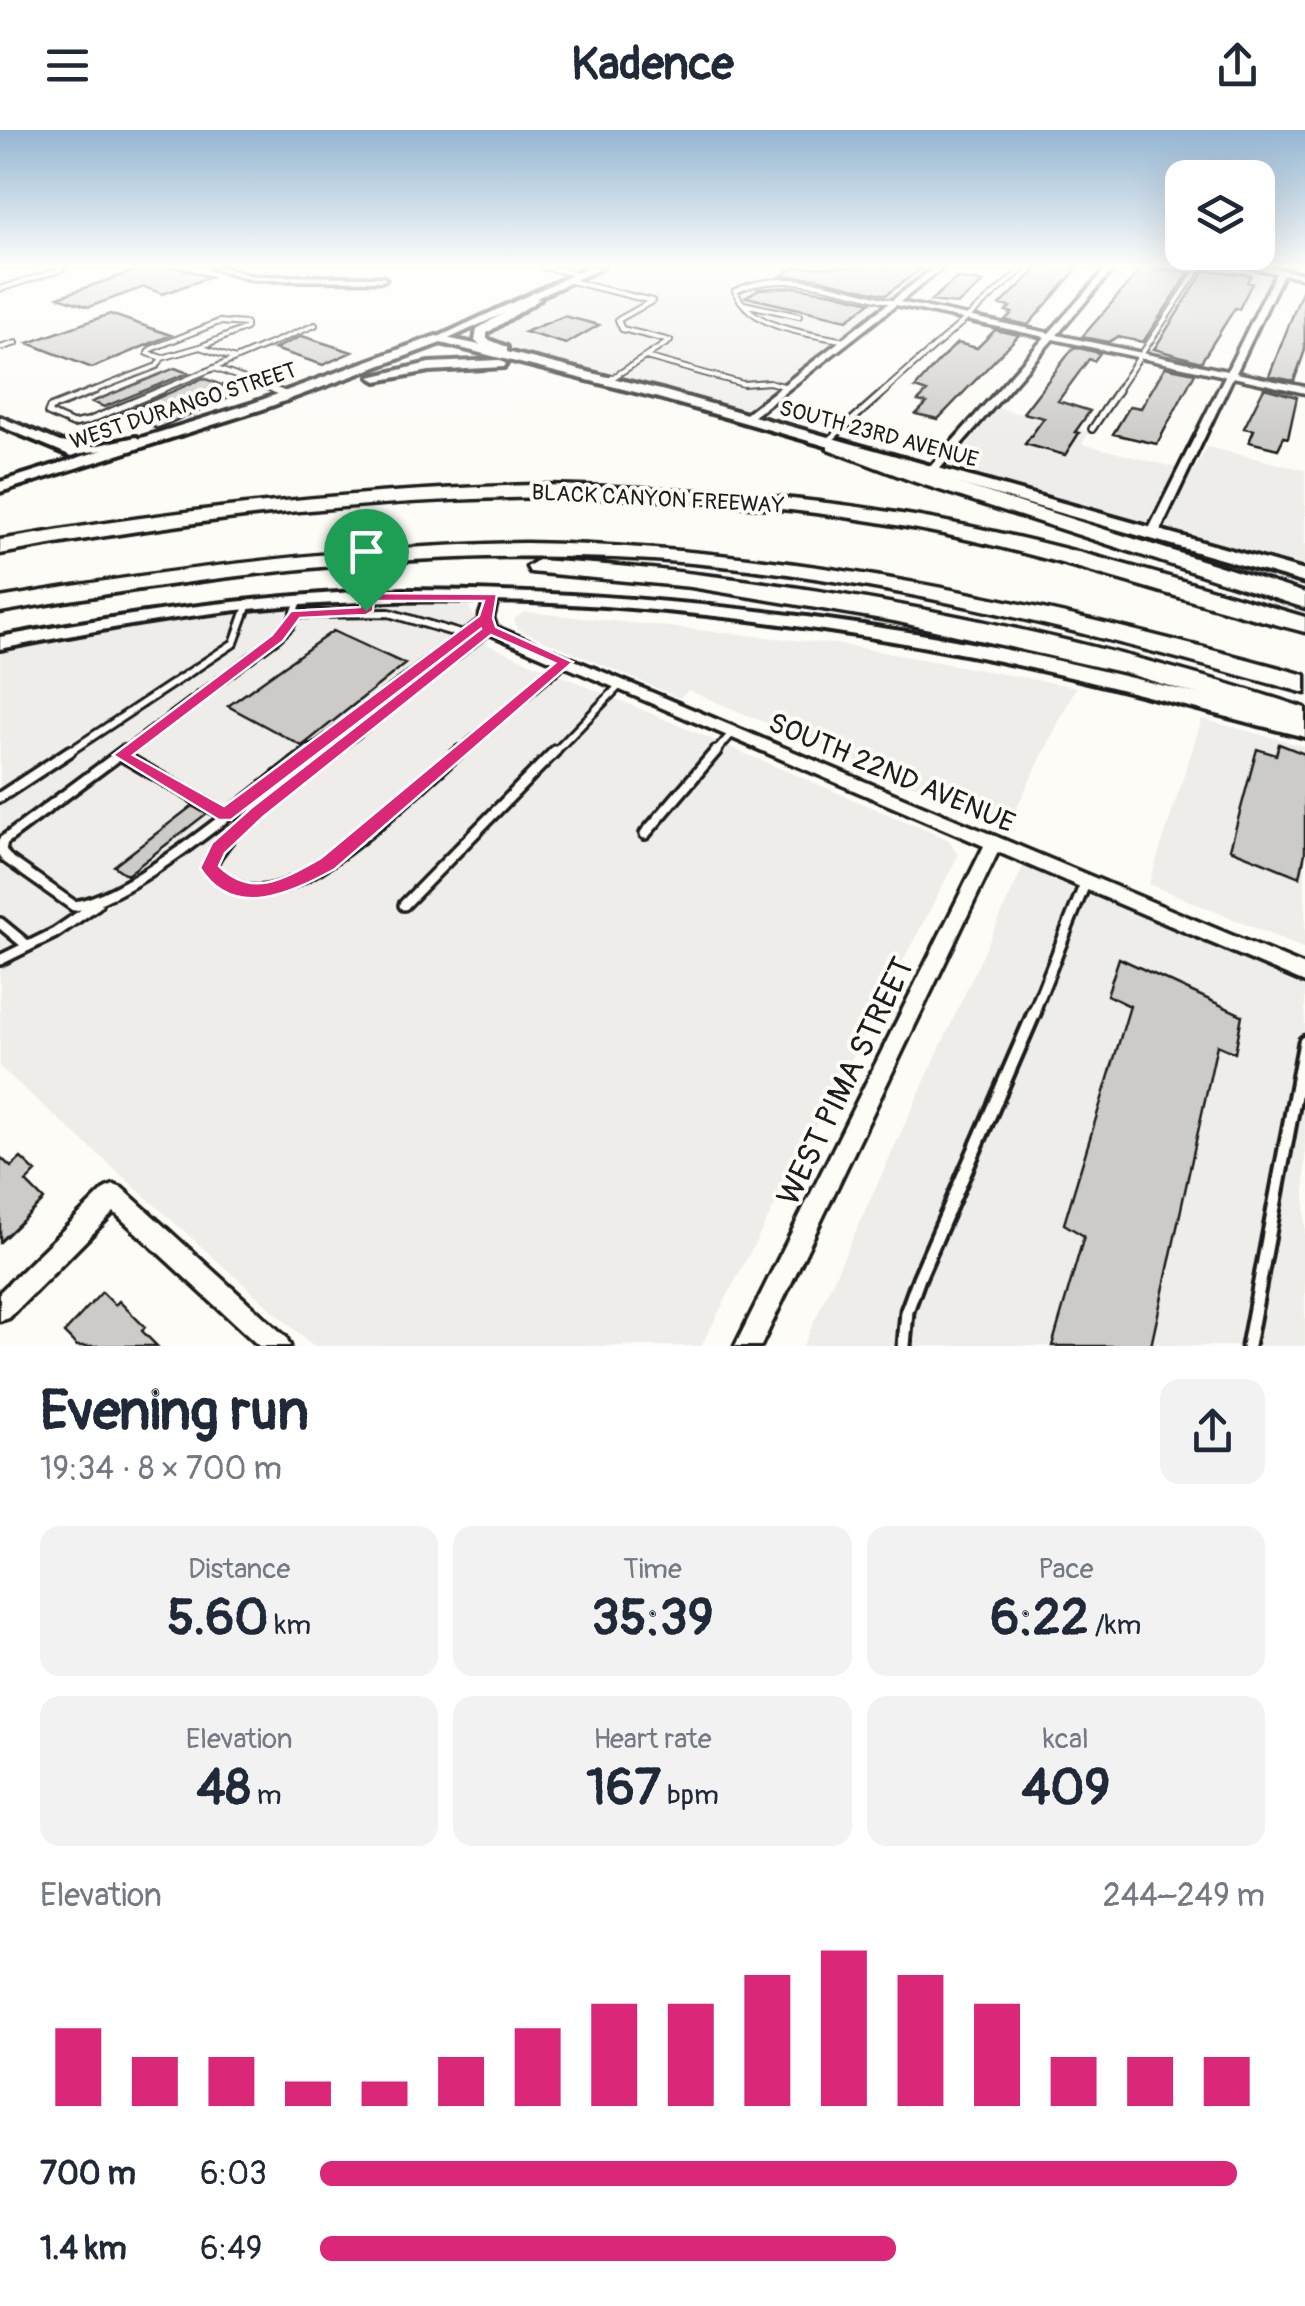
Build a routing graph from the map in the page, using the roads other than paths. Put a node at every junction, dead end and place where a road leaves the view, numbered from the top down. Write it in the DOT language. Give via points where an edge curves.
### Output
graph roads {
  1 [pos="215,324"];
  2 [pos="243,324"];
  3 [pos="314,324"];
  4 [pos="476,324"];
  5 [pos="492,324"];
  6 [pos="620,324"];
  7 [pos="773,324"];
  8 [pos="868,324"];
  9 [pos="964,324"];
  10 [pos="996,324"];
  11 [pos="1063,324"];
  12 [pos="1160,324"];
  13 [pos="1256,324"];
  14 [pos="1052,336"];
  15 [pos="440,339"];
  16 [pos="846,341"];
  17 [pos="16,343"];
  18 [pos="200,347"];
  19 [pos="0,348"];
  20 [pos="1138,354"];
  21 [pos="646,357"];
  22 [pos="162,358"];
  23 [pos="235,359"];
  24 [pos="534,360"];
  25 [pos="214,368"];
  26 [pos="1232,374"];
  27 [pos="609,380"];
  28 [pos="787,387"];
  29 [pos="1305,390"];
  30 [pos="288,396"];
  31 [pos="678,401"];
  32 [pos="746,419"];
  33 [pos="0,421"];
  34 [pos="1092,429"];
  35 [pos="164,435"];
  36 [pos="830,444"];
  37 [pos="59,446"];
  38 [pos="88,459"];
  39 [pos="933,470"];
  40 [pos="48,472"];
  41 [pos="0,487"];
  42 [pos="0,495"];
  43 [pos="1153,533"];
  44 [pos="0,547"];
  45 [pos="241,569"];
  46 [pos="1305,576"];
  47 [pos="492,597"];
  48 [pos="1305,601"];
  49 [pos="248,604"];
  50 [pos="367,604"];
  51 [pos="0,605"];
  52 [pos="297,607"];
  53 [pos="488,624"];
  54 [pos="1305,625"];
  55 [pos="460,634"];
  56 [pos="0,643"];
  57 [pos="565,662"];
  58 [pos="1305,684"];
  59 [pos="620,685"];
  60 [pos="1305,718"];
  61 [pos="1305,729"];
  62 [pos="733,732"];
  63 [pos="121,755"];
  64 [pos="0,796"];
  65 [pos="225,815"];
  66 [pos="645,834"];
  67 [pos="994,843"];
  68 [pos="1,850"];
  69 [pos="1086,882"];
  70 [pos="109,896"];
  71 [pos="404,904"];
  72 [pos="0,923"];
  73 [pos="28,946"];
  74 [pos="0,960"];
  75 [pos="1305,975"];
  76 [pos="1305,1042"];
  77 [pos="0,1309"];
  78 [pos="278,1346"];
  79 [pos="748,1346"];
  80 [pos="904,1346"];
  81 [pos="1248,1346"];
  1 -- 22 [label="lane" via="148,353"];
  2 -- 18 [label="lane" via="246,328"];
  3 -- 23 [label="lane"];
  4 -- 15 [label="street, WEST DURANGO STREET"];
  5 -- 24 [label="main road" via="480,337 488,344"];
  6 -- 21 [label="lane" via="670,341"];
  7 -- 16 [label="lane"];
  8 -- 16 [label="street"];
  9 -- 36 [label="lane"];
  10 -- 14 [label="street"];
  11 -- 14 [label="street"];
  12 -- 20 [label="lane"];
  13 -- 26 [label="street"];
  14 -- 20 [label="street"];
  14 -- 39 [label="street"];
  15 -- 24 [label="main road, SOUTH 23RD AVENUE"];
  15 -- 30 [label="main road, WEST DURANGO STREET"];
  16 -- 28 [label="street"];
  17 -- 19 [label="lane"];
  18 -- 22 [label="lane"];
  18 -- 23 [label="lane"];
  20 -- 26 [label="street"];
  20 -- 34 [label="lane"];
  21 -- 27 [label="lane"];
  21 -- 28 [label="lane" via="744,384"];
  22 -- 25 [label="lane" via="157,366 48,412 73,424 88,422"];
  23 -- 25 [label="lane"];
  24 -- 27 [label="main road, SOUTH 23RD AVENUE"];
  25 -- 30 [label="lane"];
  26 -- 29 [label="street"];
  26 -- 43 [label="street"];
  27 -- 31 [label="main road, SOUTH 23RD AVENUE"];
  28 -- 32 [label="street"];
  30 -- 35 [label="main road, WEST DURANGO STREET"];
  31 -- 32 [label="main road, SOUTH 23RD AVENUE"];
  31 -- 42 [label="main road" via="524,367 429,367 362,381"];
  32 -- 36 [label="main road, SOUTH 23RD AVENUE"];
  33 -- 37 [label="street"];
  35 -- 37 [label="street" via="94,450"];
  35 -- 38 [label="main road, WEST DURANGO STREET"];
  36 -- 39 [label="main road, SOUTH 23RD AVENUE"];
  36 -- 48 [label="highway"];
  37 -- 38 [label="street"];
  37 -- 40 [label="street" via="62,456"];
  38 -- 40 [label="main road, WEST DURANGO STREET"];
  39 -- 43 [label="main road, SOUTH 23RD AVENUE"];
  40 -- 41 [label="main road, WEST DURANGO STREET"];
  43 -- 46 [label="main road, SOUTH 23RD AVENUE"];
  44 -- 54 [label="highway, BLACK CANYON FREEWAY" via="210,510 324,498 462,490 686,496 857,513 975,534"];
  45 -- 51 [label="highway"];
  45 -- 58 [label="highway" via="513,550 716,559 897,583 1032,610"];
  45 -- 60 [label="highway" via="512,566 710,584 1036,644"];
  47 -- 50 [label="main road"];
  47 -- 53 [label="street"];
  47 -- 61 [label="main road" via="711,610 906,637 1118,680"];
  49 -- 52 [label="main road"];
  49 -- 56 [label="main road"];
  49 -- 64 [label="lane" via="234,643"];
  50 -- 52 [label="main road"];
  50 -- 55 [label="lane"];
  52 -- 63 [label="lane" via="278,638"];
  53 -- 55 [label="lane"];
  53 -- 57 [label="street, SOUTH 22ND AVENUE"];
  53 -- 57 [label="lane" via="257,812 219,848 209,868 229,888 250,893 293,883 328,864"];
  55 -- 65 [label="lane"];
  57 -- 59 [label="street, SOUTH 22ND AVENUE"];
  59 -- 62 [label="street, SOUTH 22ND AVENUE"];
  59 -- 71 [label="lane"];
  62 -- 66 [label="lane"];
  62 -- 67 [label="street, SOUTH 22ND AVENUE"];
  63 -- 65 [label="lane"];
  63 -- 68 [label="lane" via="4,841"];
  65 -- 70 [label="lane"];
  67 -- 69 [label="street, SOUTH 22ND AVENUE"];
  67 -- 79 [label="street, WEST PIMA STREET"];
  68 -- 70 [label="lane" via="74,906"];
  69 -- 75 [label="street, SOUTH 22ND AVENUE"];
  69 -- 80 [label="lane" via="919,1278"];
  70 -- 73 [label="lane"];
  72 -- 73 [label="lane"];
  73 -- 74 [label="lane"];
  76 -- 81 [label="lane"];
  77 -- 78 [label="street" via="114,1196"];
}
